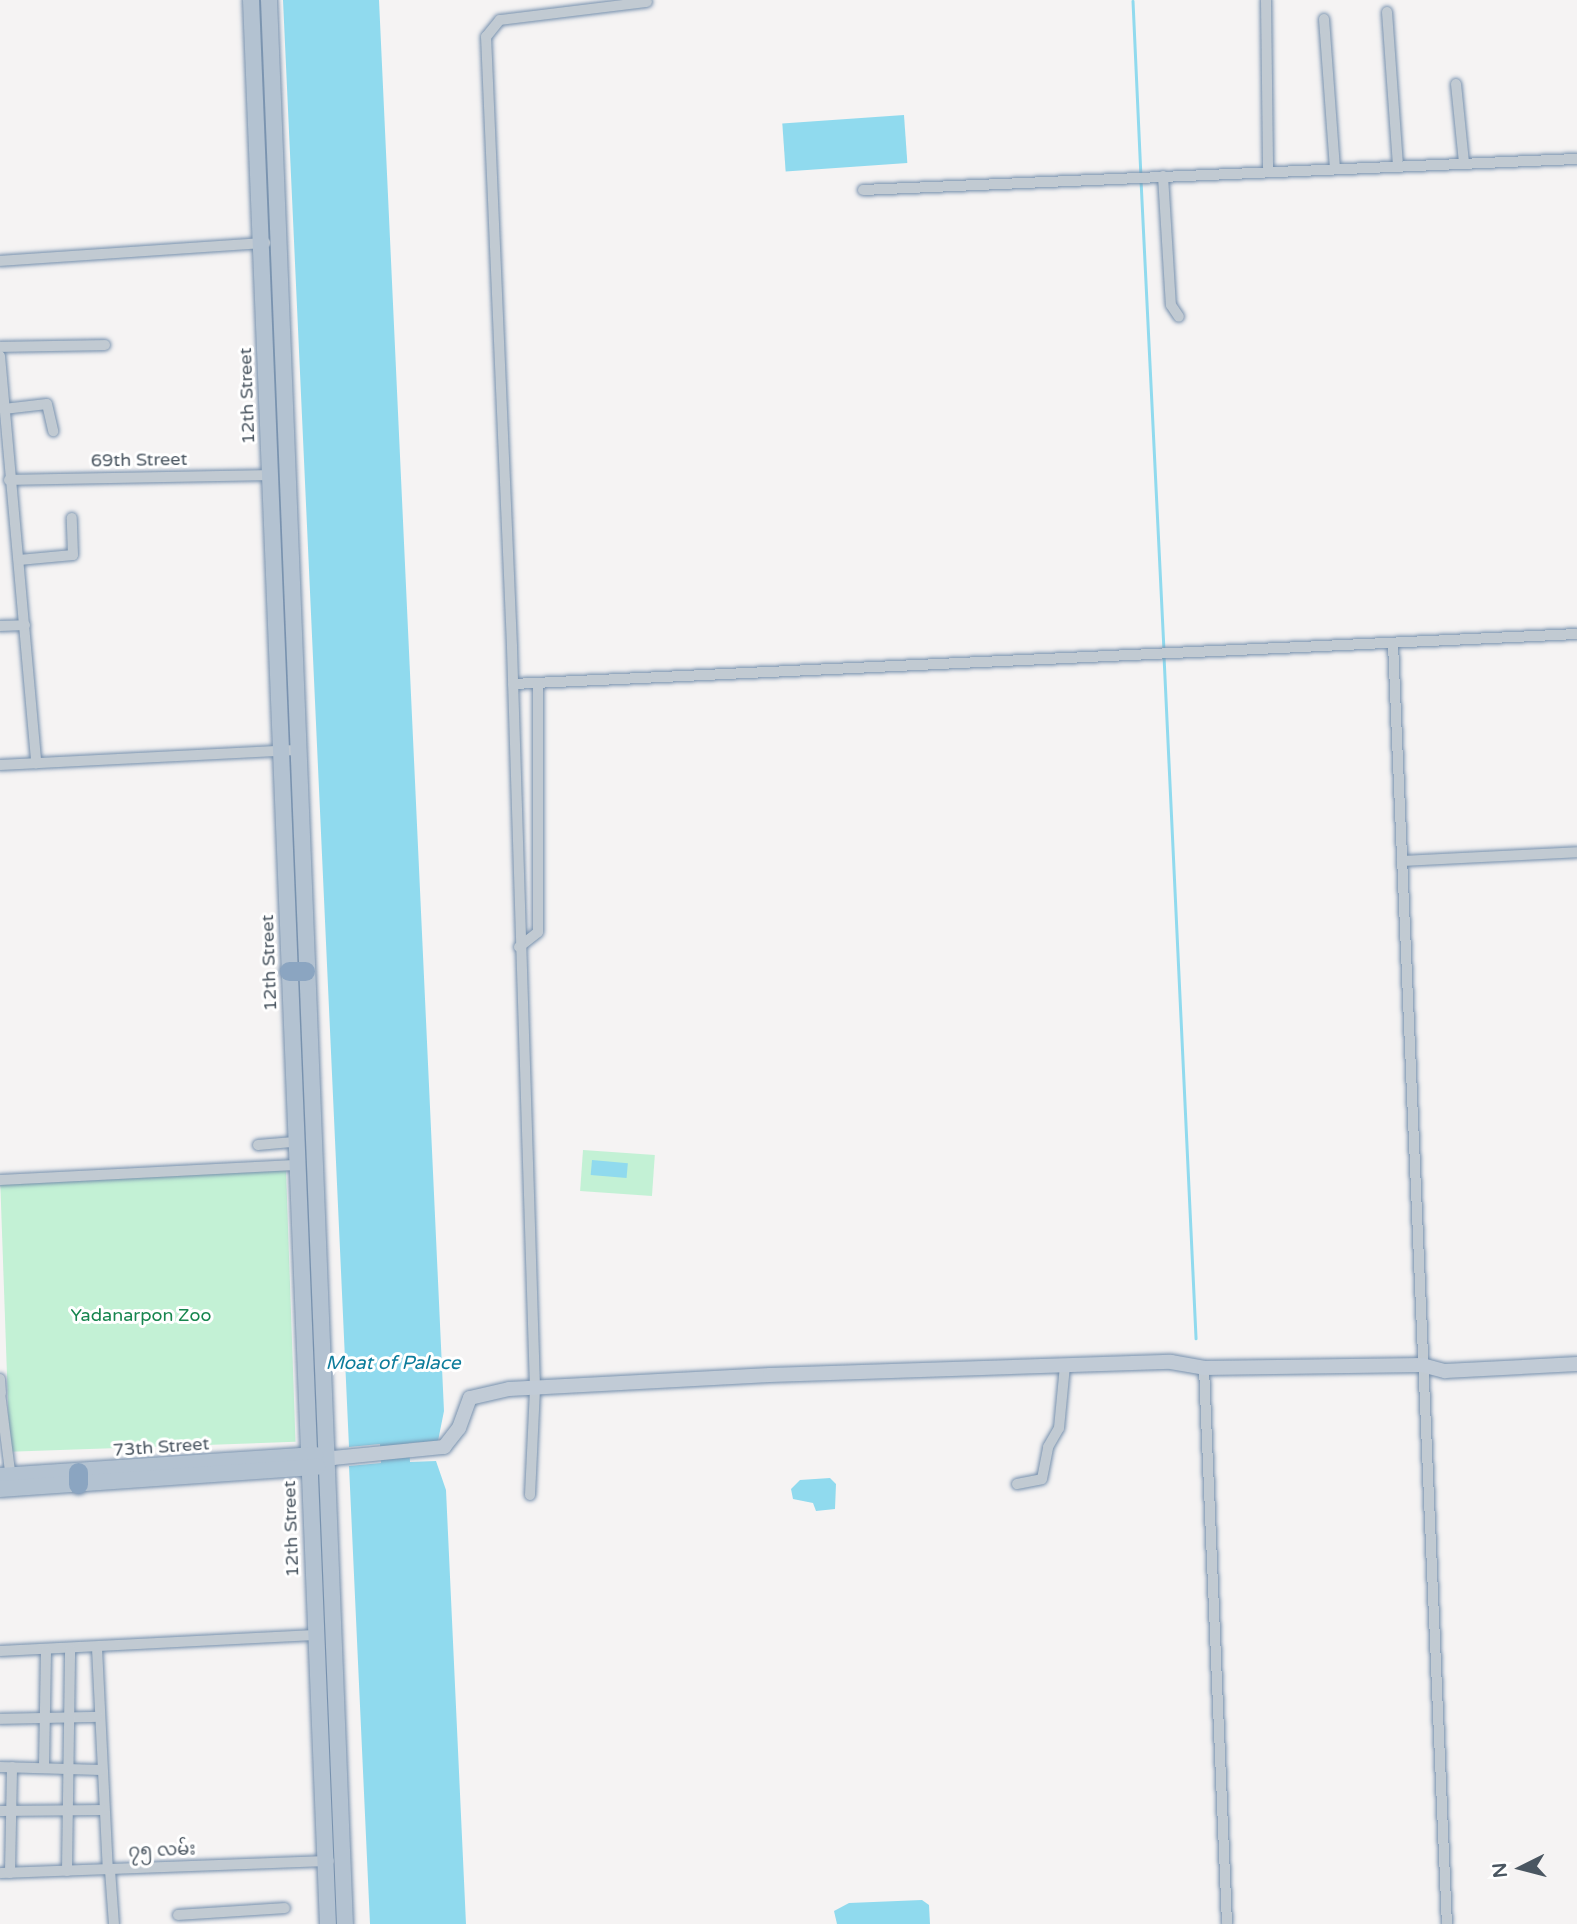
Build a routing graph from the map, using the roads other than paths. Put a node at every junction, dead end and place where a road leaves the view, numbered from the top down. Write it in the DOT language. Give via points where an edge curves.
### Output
graph roads {
  1 [pos="251,0"];
  2 [pos="269,0"];
  3 [pos="1266,0"];
  4 [pos="647,2"];
  5 [pos="1387,12"];
  6 [pos="1325,19"];
  7 [pos="1457,84"];
  8 [pos="1577,159"];
  9 [pos="1464,163"];
  10 [pos="1398,166"];
  11 [pos="1335,169"];
  12 [pos="1268,172"];
  13 [pos="1163,176"];
  14 [pos="863,190"];
  15 [pos="278,243"];
  16 [pos="260,244"];
  17 [pos="0,261"];
  18 [pos="1179,317"];
  19 [pos="105,345"];
  20 [pos="0,347"];
  21 [pos="0,356"];
  22 [pos="4,409"];
  23 [pos="52,431"];
  24 [pos="270,475"];
  25 [pos="9,480"];
  26 [pos="72,518"];
  27 [pos="19,560"];
  28 [pos="25,625"];
  29 [pos="0,626"];
  30 [pos="1577,634"];
  31 [pos="1393,643"];
  32 [pos="538,683"];
  33 [pos="513,684"];
  34 [pos="289,750"];
  35 [pos="36,763"];
  36 [pos="0,765"];
  37 [pos="538,845"];
  38 [pos="516,846"];
  39 [pos="1577,852"];
  40 [pos="1402,861"];
  41 [pos="519,947"];
  42 [pos="297,971"];
  43 [pos="294,1142"];
  44 [pos="258,1146"];
  45 [pos="295,1165"];
  46 [pos="0,1180"];
  47 [pos="1577,1364"];
  48 [pos="1422,1365"];
  49 [pos="1065,1366"];
  50 [pos="1204,1368"];
  51 [pos="0,1379"];
  52 [pos="535,1388"];
  53 [pos="1,1393"];
  54 [pos="4,1440"];
  55 [pos="333,1458"];
  56 [pos="308,1462"];
  57 [pos="6,1482"];
  58 [pos="1017,1484"];
  59 [pos="530,1495"];
  60 [pos="315,1636"];
  61 [pos="71,1648"];
  62 [pos="97,1648"];
  63 [pos="46,1650"];
  64 [pos="0,1651"];
  65 [pos="97,1717"];
  66 [pos="0,1719"];
  67 [pos="44,1719"];
  68 [pos="69,1719"];
  69 [pos="44,1766"];
  70 [pos="6,1767"];
  71 [pos="69,1768"];
  72 [pos="101,1770"];
  73 [pos="104,1810"];
  74 [pos="5,1811"];
  75 [pos="68,1812"];
  76 [pos="342,1860"];
  77 [pos="325,1861"];
  78 [pos="109,1870"];
  79 [pos="67,1871"];
  80 [pos="5,1873"];
  81 [pos="285,1908"];
  82 [pos="239,1910"];
  83 [pos="178,1915"];
  84 [pos="114,1924"];
  85 [pos="240,1924"];
  86 [pos="328,1924"];
  87 [pos="345,1924"];
  88 [pos="1227,1924"];
  89 [pos="1447,1924"];
  1 -- 16 [label="main road, 12th Street"];
  2 -- 15 [label="main road, 12th Street"];
  3 -- 12 [label="street"];
  4 -- 33 [label="street" via="500,20 486,37"];
  5 -- 10 [label="street"];
  6 -- 11 [label="street"];
  7 -- 9 [label="street"];
  8 -- 9 [label="street"];
  9 -- 10 [label="street"];
  10 -- 11 [label="street"];
  11 -- 12 [label="street"];
  12 -- 13 [label="street"];
  13 -- 14 [label="street"];
  13 -- 18 [label="street" via="1171,305"];
  15 -- 16 [label="street"];
  15 -- 34 [label="main road, 12th Street"];
  16 -- 17 [label="street"];
  16 -- 24 [label="main road, 12th Street"];
  19 -- 20 [label="street"];
  21 -- 22 [label="street"];
  22 -- 23 [label="street" via="47,404"];
  22 -- 25 [label="street"];
  24 -- 25 [label="street, 69th Street"];
  24 -- 34 [label="main road, 12th Street"];
  25 -- 27 [label="street"];
  26 -- 27 [label="street" via="75,554"];
  27 -- 28 [label="street"];
  28 -- 29 [label="street"];
  28 -- 35 [label="street"];
  30 -- 31 [label="street"];
  31 -- 32 [label="street"];
  31 -- 40 [label="street"];
  32 -- 33 [label="street"];
  32 -- 37 [label="street"];
  33 -- 38 [label="street"];
  34 -- 35 [label="street"];
  34 -- 42 [label="main road, 12th Street"];
  35 -- 36 [label="street"];
  37 -- 38 [label="street"];
  37 -- 41 [label="street" via="538,932"];
  38 -- 41 [label="street"];
  39 -- 40 [label="street"];
  40 -- 48 [label="street"];
  41 -- 52 [label="street"];
  42 -- 43 [label="main road, 12th Street"];
  42 -- 55 [label="main road, 12th Street"];
  43 -- 44 [label="street"];
  43 -- 45 [label="main road, 12th Street"];
  45 -- 46 [label="street"];
  45 -- 56 [label="main road, 12th Street"];
  47 -- 48 [label="street" via="1445,1371"];
  48 -- 50 [label="street"];
  48 -- 89 [label="street"];
  49 -- 50 [label="street" via="1171,1362"];
  49 -- 52 [label="street"];
  49 -- 58 [label="street" via="1059,1428 1048,1447 1042,1479"];
  50 -- 88 [label="street"];
  51 -- 53 [label="street"];
  52 -- 55 [label="street" via="472,1396 454,1436 441,1448"];
  52 -- 59 [label="street"];
  53 -- 54 [label="street"];
  54 -- 57 [label="street"];
  55 -- 56 [label="main road, 73th Street"];
  55 -- 76 [label="main road, 12th Street"];
  56 -- 57 [label="main road, 73th Street"];
  56 -- 60 [label="main road, 12th Street"];
  60 -- 62 [label="street"];
  60 -- 77 [label="main road, 12th Street"];
  61 -- 62 [label="street"];
  61 -- 63 [label="street"];
  61 -- 68 [label="street"];
  62 -- 65 [label="street"];
  63 -- 64 [label="street"];
  63 -- 67 [label="street"];
  65 -- 68 [label="street"];
  65 -- 72 [label="street"];
  66 -- 67 [label="street"];
  67 -- 68 [label="street"];
  67 -- 69 [label="street"];
  68 -- 71 [label="street"];
  69 -- 70 [label="street"];
  69 -- 71 [label="street"];
  70 -- 74 [label="street"];
  71 -- 72 [label="street"];
  71 -- 75 [label="street"];
  72 -- 73 [label="street"];
  73 -- 75 [label="street"];
  73 -- 78 [label="street"];
  74 -- 75 [label="street"];
  74 -- 80 [label="street"];
  75 -- 79 [label="street"];
  76 -- 77 [label="street, ၇၅ လမ်း"];
  76 -- 87 [label="main road, 12th Street"];
  77 -- 78 [label="street, ၇၅ လမ်း"];
  77 -- 86 [label="main road, 12th Street"];
  78 -- 79 [label="street, ၇၅ လမ်း"];
  78 -- 84 [label="street"];
  79 -- 80 [label="street, ၇၅ လမ်း"];
  81 -- 82 [label="street"];
  82 -- 83 [label="street"];
  82 -- 85 [label="street"];
}
